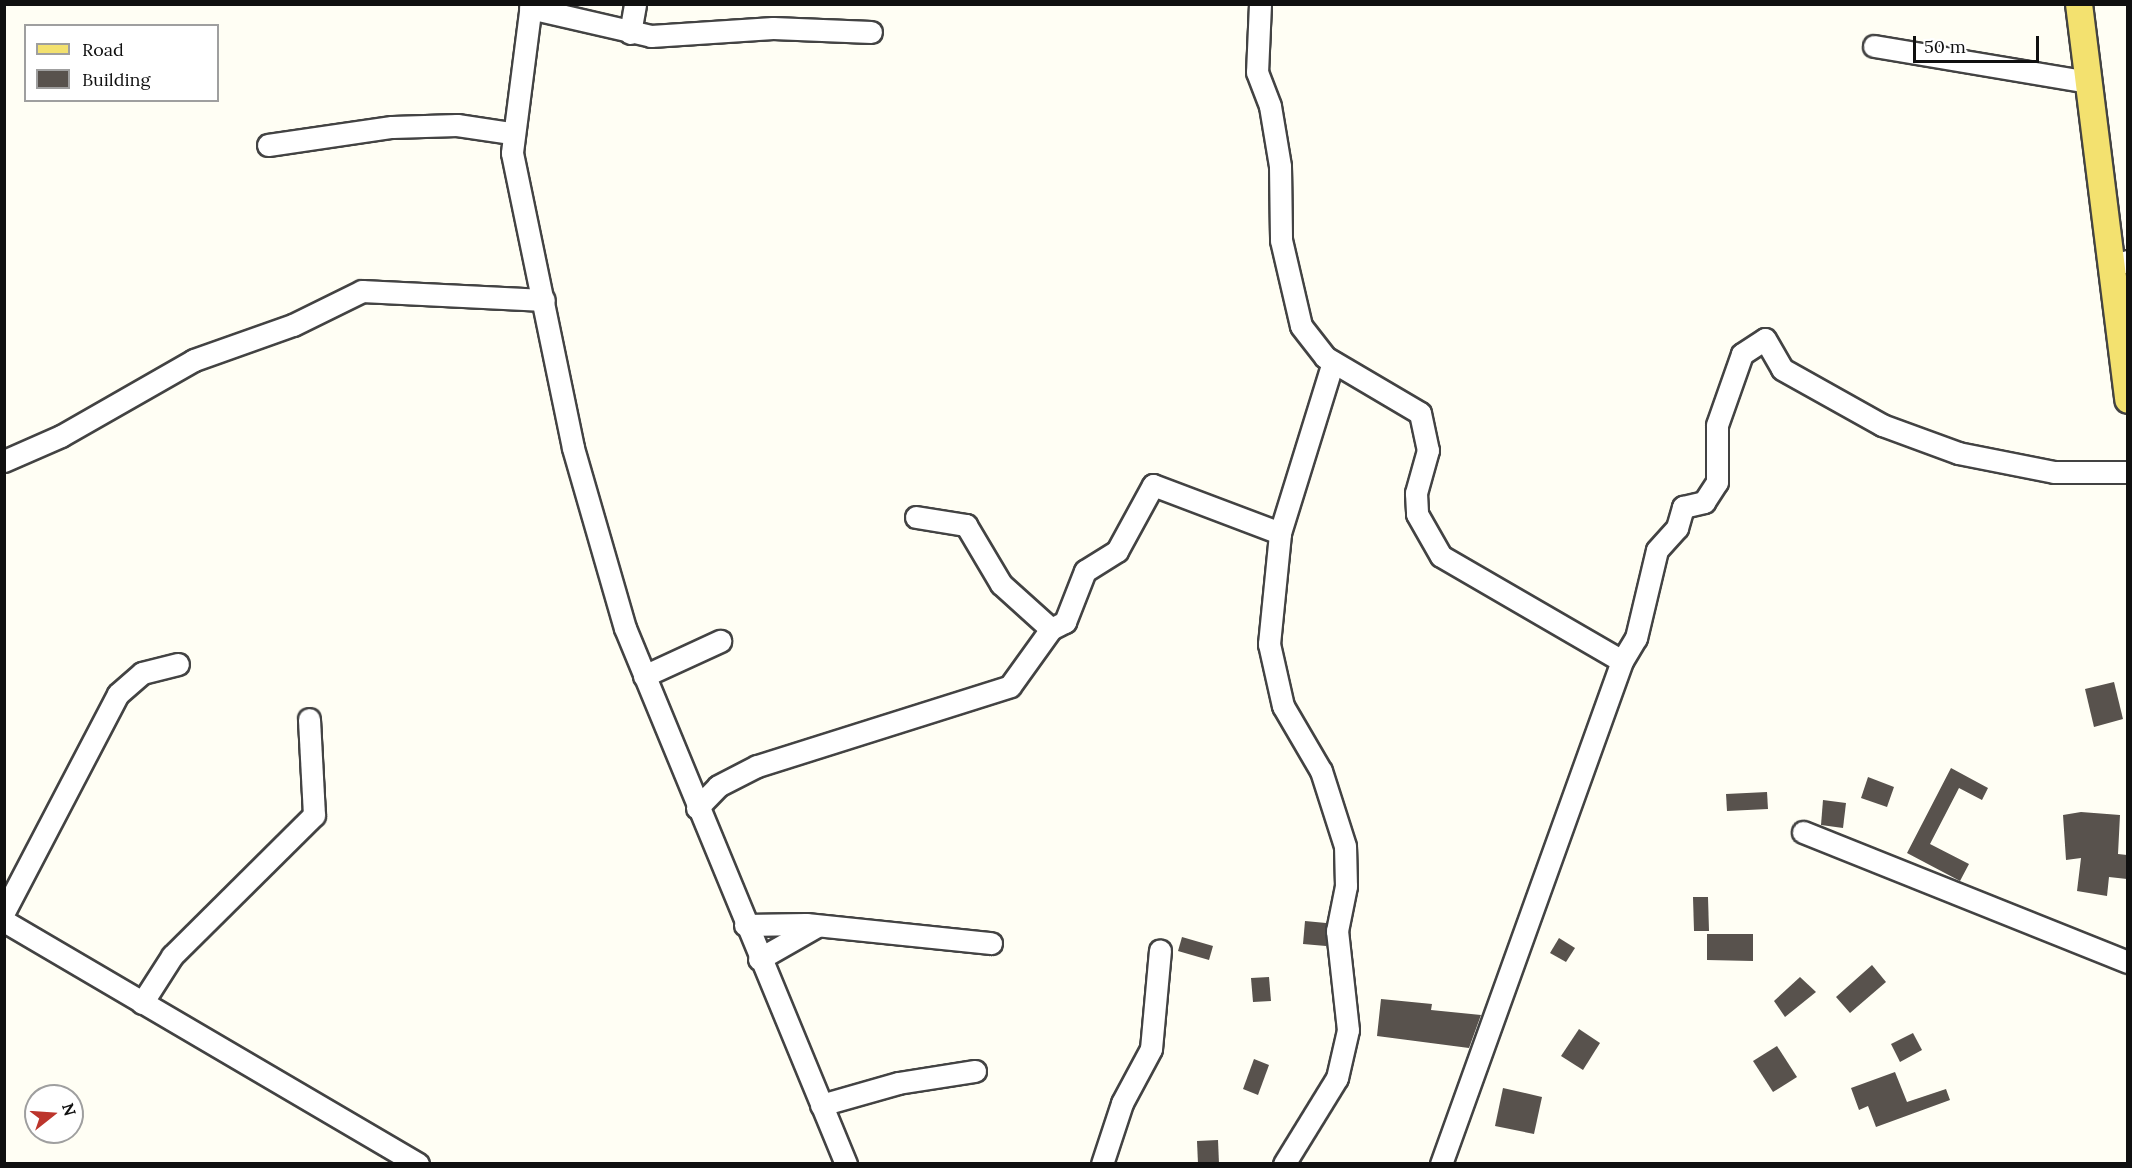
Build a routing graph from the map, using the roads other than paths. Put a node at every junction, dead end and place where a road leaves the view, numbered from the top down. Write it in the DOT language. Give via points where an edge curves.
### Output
graph roads {
  1 [pos="635,4"];
  2 [pos="1260,4"];
  3 [pos="2079,4"];
  4 [pos="530,6"];
  5 [pos="871,32"];
  6 [pos="630,33"];
  7 [pos="1874,46"];
  8 [pos="2088,82"];
  9 [pos="511,134"];
  10 [pos="268,145"];
  11 [pos="2119,264"];
  12 [pos="544,300"];
  13 [pos="1333,362"];
  14 [pos="2127,400"];
  15 [pos="4,461"];
  16 [pos="2127,472"];
  17 [pos="916,517"];
  18 [pos="1280,533"];
  19 [pos="1051,629"];
  20 [pos="720,642"];
  21 [pos="1622,661"];
  22 [pos="178,664"];
  23 [pos="644,676"];
  24 [pos="309,719"];
  25 [pos="697,808"];
  26 [pos="1803,832"];
  27 [pos="4,912"];
  28 [pos="4,921"];
  29 [pos="745,925"];
  30 [pos="817,926"];
  31 [pos="991,943"];
  32 [pos="1160,950"];
  33 [pos="759,959"];
  34 [pos="2127,962"];
  35 [pos="142,1003"];
  36 [pos="975,1071"];
  37 [pos="821,1105"];
  38 [pos="418,1164"];
  39 [pos="846,1164"];
  40 [pos="1102,1164"];
  41 [pos="1284,1164"];
  42 [pos="1441,1164"];
  1 -- 6 [label="street"];
  2 -- 13 [label="street" via="1257,72 1270,106 1280,166 1281,240 1292,297 1311,343"];
  3 -- 8 [label="main road"];
  4 -- 6 [label="street"];
  4 -- 9 [label="street"];
  5 -- 6 [label="street" via="772,28 673,38"];
  7 -- 8 [label="street"];
  8 -- 11 [label="main road"];
  9 -- 10 [label="street" via="457,125 392,127"];
  9 -- 12 [label="street"];
  11 -- 14 [label="main road"];
  12 -- 15 [label="street" via="362,291 293,325 194,360 61,436"];
  12 -- 23 [label="street" via="573,448"];
  13 -- 18 [label="street"];
  13 -- 21 [label="street" via="1420,413 1428,450 1416,494 1417,514 1441,556"];
  16 -- 21 [label="street" via="2054,472 1958,453 1882,425 1782,369 1761,340 1738,359 1719,417 1720,458 1713,491 1704,502 1683,507 1677,528 1657,550 1641,623"];
  17 -- 19 [label="street" via="966,525 1001,584"];
  18 -- 19 [label="street" via="1153,485 1117,551 1085,571 1065,622"];
  18 -- 41 [label="street" via="1271,582 1272,664 1282,706 1327,786 1347,864 1337,931 1347,1010 1345,1051 1337,1078"];
  19 -- 25 [label="street" via="1020,678 1001,691 757,766 718,786"];
  20 -- 23 [label="street"];
  21 -- 42 [label="street"];
  22 -- 27 [label="street" via="142,673 118,694"];
  23 -- 25 [label="street"];
  24 -- 35 [label="street" via="314,815 172,956"];
  25 -- 29 [label="street"];
  26 -- 34 [label="street"];
  28 -- 35 [label="street"];
  29 -- 30 [label="street"];
  29 -- 33 [label="street"];
  30 -- 31 [label="street"];
  30 -- 33 [label="street"];
  32 -- 40 [label="street" via="1151,1049 1122,1103"];
  33 -- 37 [label="street"];
  35 -- 38 [label="street"];
  36 -- 37 [label="street" via="898,1083"];
  37 -- 39 [label="street"];
}
